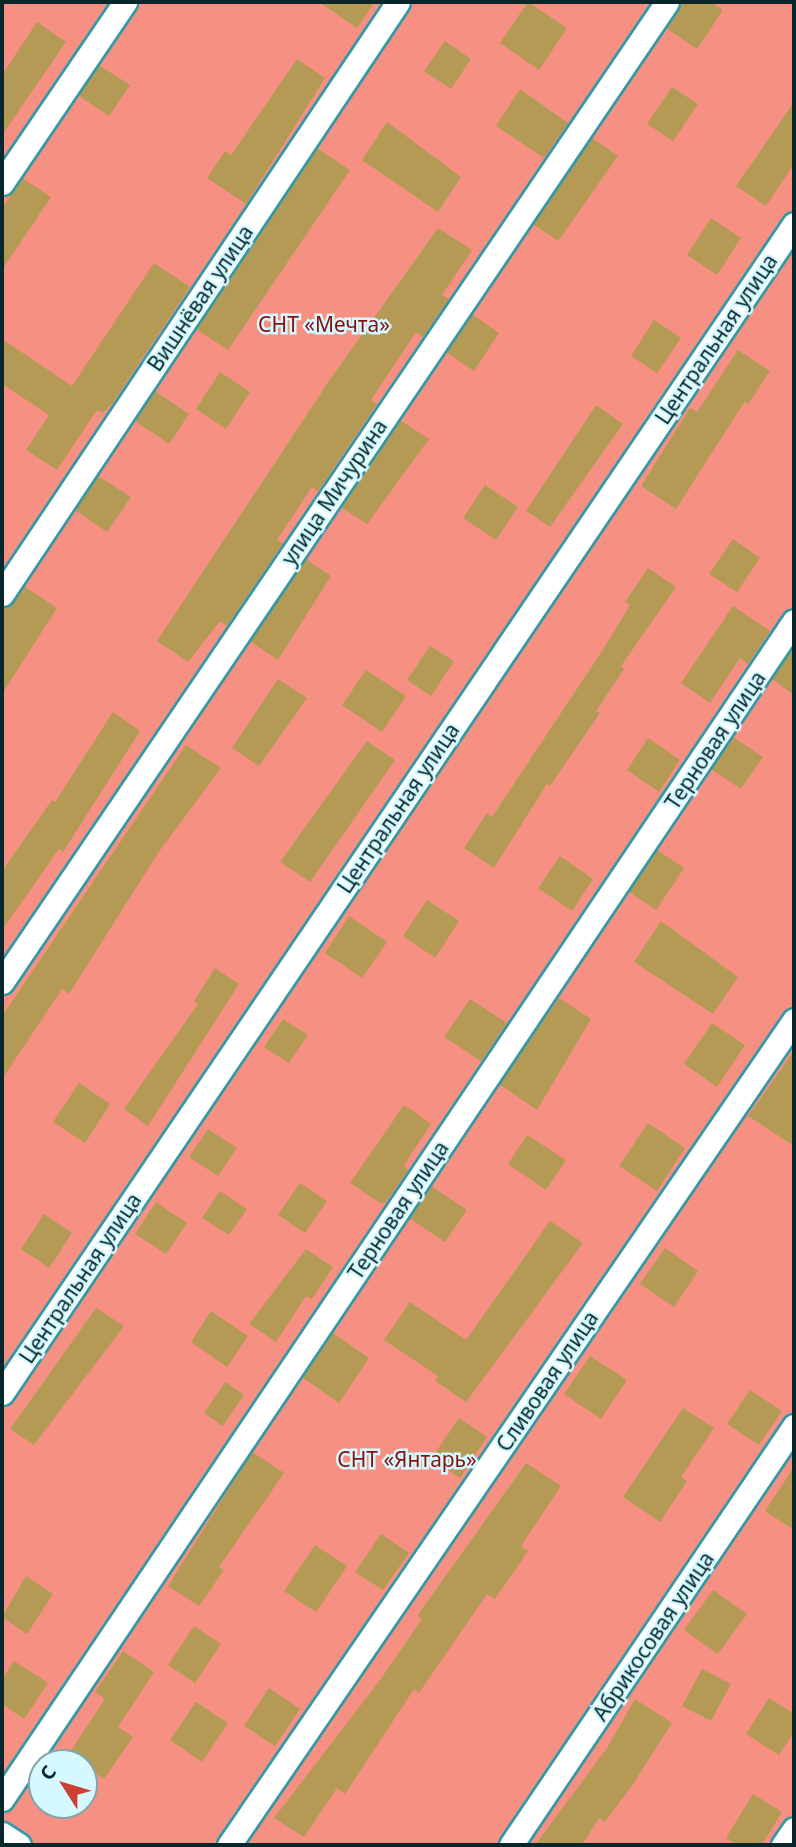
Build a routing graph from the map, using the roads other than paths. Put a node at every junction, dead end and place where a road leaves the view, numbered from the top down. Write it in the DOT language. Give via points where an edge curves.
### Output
graph roads {
  1 [pos="125,2"];
  2 [pos="398,2"];
  3 [pos="667,2"];
  4 [pos="2,183"];
  5 [pos="794,224"];
  6 [pos="2,593"];
  7 [pos="794,621"];
  8 [pos="2,982"];
  9 [pos="794,1020"];
  10 [pos="2,1392"];
  11 [pos="794,1426"];
  12 [pos="2,1799"];
  13 [pos="794,1829"];
  14 [pos="2,1834"];
  15 [pos="19,1845"];
  16 [pos="229,1845"];
  17 [pos="511,1845"];
  18 [pos="783,1845"];
  1 -- 4 [label="street"];
  2 -- 6 [label="street, Вишнёвая улица"];
  3 -- 8 [label="street, улица Мичурина"];
  5 -- 10 [label="street, Центральная улица"];
  7 -- 12 [label="street, Терновая улица"];
  9 -- 16 [label="street, Сливовая улица"];
  11 -- 17 [label="street, Абрикосовая улица"];
  13 -- 18 [label="street"];
  14 -- 15 [label="street"];
}
